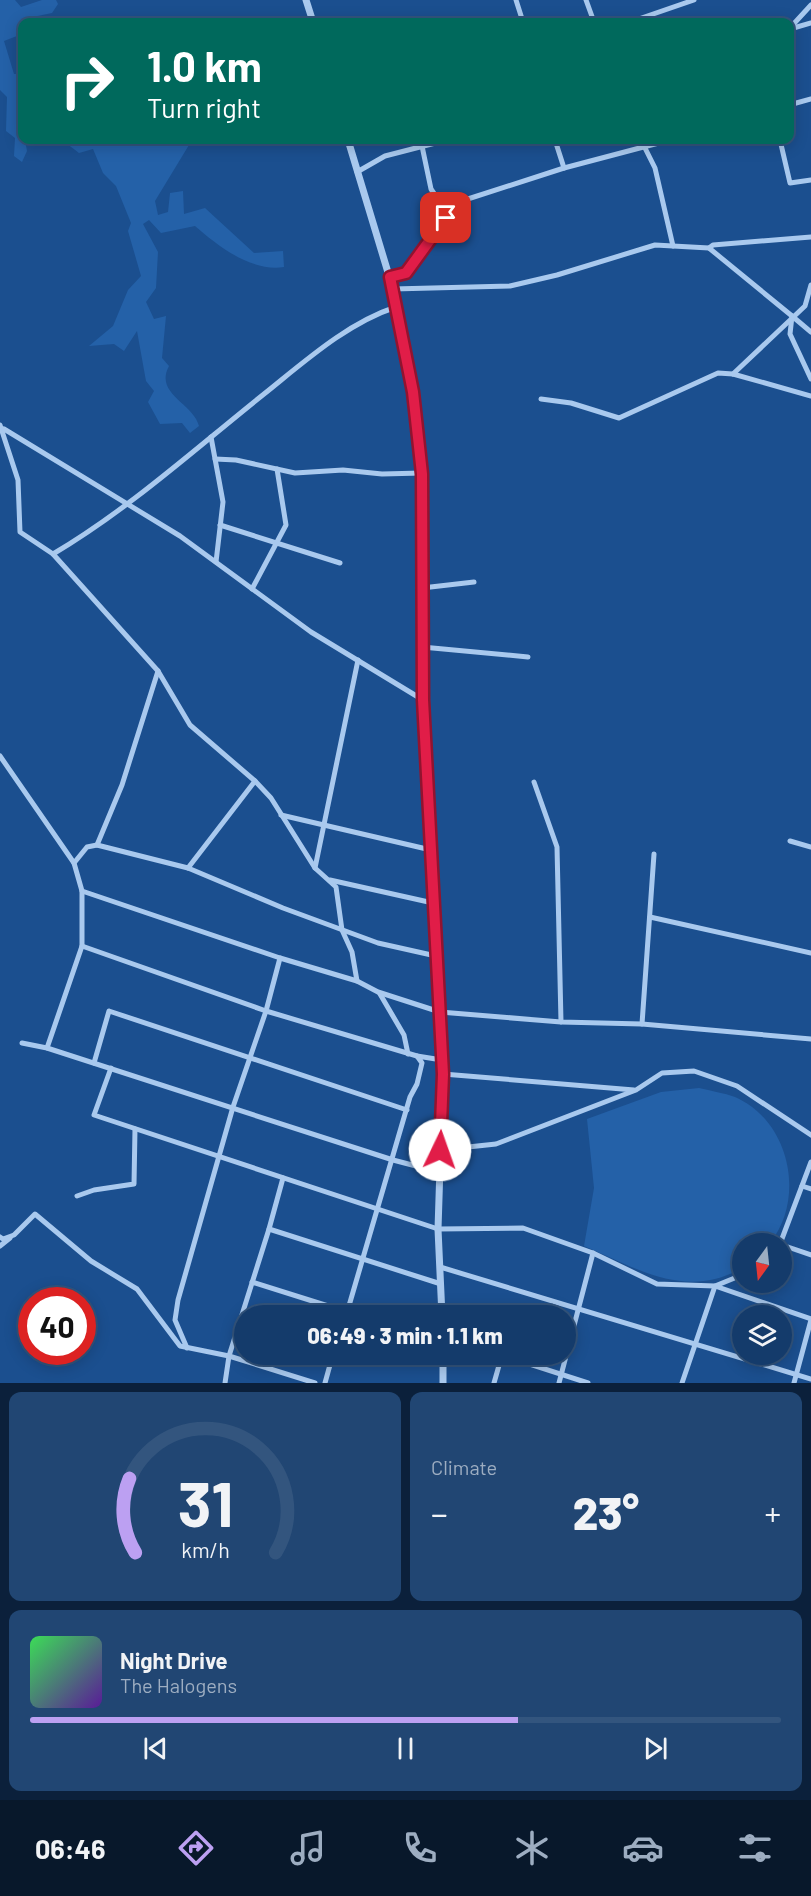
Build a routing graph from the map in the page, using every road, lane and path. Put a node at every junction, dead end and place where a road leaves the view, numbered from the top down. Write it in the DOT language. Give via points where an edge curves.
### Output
graph roads {
  1 [pos="306,0"];
  2 [pos="516,0"];
  3 [pos="586,0"];
  4 [pos="694,0"];
  5 [pos="811,5"];
  6 [pos="312,18"];
  7 [pos="522,18"];
  8 [pos="593,18"];
  9 [pos="642,18"];
  10 [pos="811,23"];
  11 [pos="794,24"];
  12 [pos="794,28"];
  13 [pos="811,99"];
  14 [pos="794,104"];
  15 [pos="349,144"];
  16 [pos="430,144"];
  17 [pos="556,144"];
  18 [pos="643,144"];
  19 [pos="656,144"];
  20 [pos="781,144"];
  21 [pos="422,146"];
  22 [pos="645,147"];
  23 [pos="564,168"];
  24 [pos="357,172"];
  25 [pos="811,180"];
  26 [pos="443,207"];
  27 [pos="811,237"];
  28 [pos="673,246"];
  29 [pos="709,248"];
  30 [pos="390,277"];
  31 [pos="811,285"];
  32 [pos="393,289"];
  33 [pos="396,307"];
  34 [pos="792,316"];
  35 [pos="811,332"];
  36 [pos="733,374"];
  37 [pos="811,379"];
  38 [pos="811,396"];
  39 [pos="541,399"];
  40 [pos="2,427"];
  41 [pos="211,437"];
  42 [pos="215,459"];
  43 [pos="277,469"];
  44 [pos="422,474"];
  45 [pos="128,504"];
  46 [pos="220,525"];
  47 [pos="276,544"];
  48 [pos="53,554"];
  49 [pos="216,562"];
  50 [pos="340,563"];
  51 [pos="474,582"];
  52 [pos="422,588"];
  53 [pos="252,589"];
  54 [pos="423,647"];
  55 [pos="528,657"];
  56 [pos="358,660"];
  57 [pos="158,671"];
  58 [pos="423,700"];
  59 [pos="0,756"];
  60 [pos="255,781"];
  61 [pos="534,782"];
  62 [pos="281,815"];
  63 [pos="324,825"];
  64 [pos="790,841"];
  65 [pos="97,845"];
  66 [pos="811,847"];
  67 [pos="431,850"];
  68 [pos="654,854"];
  69 [pos="74,863"];
  70 [pos="188,868"];
  71 [pos="315,868"];
  72 [pos="328,880"];
  73 [pos="82,891"];
  74 [pos="434,903"];
  75 [pos="650,917"];
  76 [pos="342,930"];
  77 [pos="82,946"];
  78 [pos="811,952"];
  79 [pos="436,956"];
  80 [pos="280,958"];
  81 [pos="357,981"];
  82 [pos="378,992"];
  83 [pos="266,1011"];
  84 [pos="441,1012"];
  85 [pos="561,1022"];
  86 [pos="642,1024"];
  87 [pos="811,1039"];
  88 [pos="22,1043"];
  89 [pos="47,1048"];
  90 [pos="408,1054"];
  91 [pos="417,1056"];
  92 [pos="250,1059"];
  93 [pos="442,1060"];
  94 [pos="93,1063"];
  95 [pos="111,1068"];
  96 [pos="443,1074"];
  97 [pos="636,1090"];
  98 [pos="233,1107"];
  99 [pos="406,1110"];
  100 [pos="135,1129"];
  101 [pos="811,1135"];
  102 [pos="440,1150"];
  103 [pos="219,1156"];
  104 [pos="393,1160"];
  105 [pos="811,1162"];
  106 [pos="439,1172"];
  107 [pos="283,1178"];
  108 [pos="801,1186"];
  109 [pos="811,1189"];
  110 [pos="77,1196"];
  111 [pos="377,1210"];
  112 [pos="269,1229"];
  113 [pos="438,1229"];
  114 [pos="785,1233"];
  115 [pos="14,1235"];
  116 [pos="0,1237"];
  117 [pos="0,1246"];
  118 [pos="792,1248"];
  119 [pos="593,1253"];
  120 [pos="811,1254"];
  121 [pos="362,1259"];
  122 [pos="440,1267"];
  123 [pos="732,1279"];
  124 [pos="252,1282"];
  125 [pos="441,1284"];
  126 [pos="715,1286"];
  127 [pos="320,1305"];
  128 [pos="349,1305"];
  129 [pos="442,1305"];
  130 [pos="577,1310"];
  131 [pos="811,1319"];
  132 [pos="695,1343"];
  133 [pos="187,1348"];
  134 [pos="229,1356"];
  135 [pos="330,1365"];
  136 [pos="443,1365"];
  137 [pos="498,1365"];
  138 [pos="532,1365"];
  139 [pos="561,1374"];
  140 [pos="797,1374"];
  141 [pos="811,1379"];
  142 [pos="225,1383"];
  143 [pos="315,1383"];
  144 [pos="325,1383"];
  145 [pos="443,1383"];
  146 [pos="495,1383"];
  147 [pos="559,1383"];
  148 [pos="588,1383"];
  149 [pos="682,1383"];
  150 [pos="794,1383"];
  1 -- 6 [label="street"];
  2 -- 7 [label="street"];
  3 -- 8 [label="street"];
  4 -- 9 [label="street"];
  5 -- 11 [label="street"];
  10 -- 12 [label="street"];
  13 -- 14 [label="street"];
  15 -- 24 [label="street"];
  16 -- 21 [label="street"];
  17 -- 23 [label="street"];
  18 -- 22 [label="street"];
  19 -- 22 [label="street"];
  20 -- 25 [label="street" via="790,183"];
  21 -- 24 [label="street" via="385,156"];
  21 -- 26 [label="street" via="431,189"];
  22 -- 23 [label="street"];
  22 -- 28 [label="street" via="655,168"];
  23 -- 26 [label="street"];
  24 -- 30 [label="street"];
  26 -- 30 [label="street" via="446,218 406,273"];
  27 -- 29 [label="street" via="713,244"];
  28 -- 29 [label="street"];
  28 -- 32 [label="street" via="655,245 510,286"];
  29 -- 34 [label="street"];
  30 -- 32 [label="street"];
  31 -- 34 [label="street" via="805,306"];
  32 -- 33 [label="street"];
  33 -- 41 [label="street" via="377,313 315,352"];
  33 -- 44 [label="street" via="413,392"];
  34 -- 35 [label="street"];
  34 -- 36 [label="street"];
  34 -- 37 [label="street" via="790,334"];
  36 -- 38 [label="street"];
  36 -- 39 [label="street" via="718,373 619,418 571,403"];
  40 -- 45 [label="street"];
  40 -- 48 [label="street" via="18,480 20,532"];
  41 -- 42 [label="street"];
  41 -- 45 [label="street"];
  42 -- 43 [label="street"];
  42 -- 46 [label="street" via="223,502"];
  43 -- 44 [label="street" via="295,473 343,470"];
  43 -- 47 [label="street" via="286,525"];
  44 -- 52 [label="street"];
  45 -- 48 [label="street" via="99,527"];
  45 -- 49 [label="street"];
  46 -- 47 [label="street"];
  46 -- 49 [label="street"];
  47 -- 50 [label="street"];
  47 -- 53 [label="street"];
  48 -- 57 [label="street"];
  49 -- 53 [label="street"];
  51 -- 52 [label="street"];
  52 -- 54 [label="street"];
  53 -- 56 [label="street"];
  54 -- 55 [label="street"];
  54 -- 58 [label="street"];
  56 -- 58 [label="street"];
  56 -- 63 [label="street"];
  57 -- 60 [label="street" via="190,725"];
  57 -- 65 [label="street" via="122,785"];
  58 -- 67 [label="street"];
  59 -- 69 [label="street"];
  60 -- 62 [label="street"];
  60 -- 70 [label="street"];
  61 -- 85 [label="street" via="557,847"];
  62 -- 63 [label="street"];
  62 -- 71 [label="street"];
  63 -- 67 [label="street"];
  63 -- 71 [label="street"];
  64 -- 66 [label="street"];
  65 -- 69 [label="street" via="87,847"];
  65 -- 70 [label="street"];
  67 -- 74 [label="street"];
  68 -- 75 [label="street"];
  69 -- 73 [label="street"];
  70 -- 76 [label="street"];
  71 -- 72 [label="street"];
  72 -- 74 [label="street"];
  72 -- 76 [label="street" via="336,887"];
  73 -- 77 [label="street"];
  73 -- 80 [label="street"];
  74 -- 79 [label="street"];
  75 -- 78 [label="street"];
  75 -- 86 [label="street"];
  76 -- 79 [label="street"];
  76 -- 81 [label="street" via="352,952"];
  77 -- 83 [label="street"];
  77 -- 89 [label="street"];
  79 -- 84 [label="street"];
  80 -- 81 [label="street"];
  80 -- 83 [label="street"];
  81 -- 82 [label="street"];
  82 -- 84 [label="street"];
  82 -- 90 [label="street" via="405,1035"];
  83 -- 90 [label="street"];
  83 -- 92 [label="street"];
  84 -- 85 [label="street"];
  84 -- 93 [label="street"];
  85 -- 86 [label="street"];
  86 -- 87 [label="street"];
  88 -- 89 [label="street"];
  89 -- 94 [label="street"];
  90 -- 91 [label="street"];
  91 -- 93 [label="street"];
  91 -- 99 [label="street" via="422,1063"];
  92 -- 94 [label="street" via="109,1011"];
  92 -- 98 [label="street"];
  92 -- 99 [label="street"];
  93 -- 96 [label="street"];
  94 -- 95 [label="street"];
  95 -- 98 [label="street"];
  95 -- 100 [label="street" via="94,1115"];
  96 -- 97 [label="street"];
  96 -- 102 [label="street"];
  97 -- 101 [label="street" via="662,1073 694,1071 737,1086"];
  97 -- 102 [label="street" via="496,1144"];
  98 -- 103 [label="street"];
  98 -- 104 [label="street"];
  99 -- 104 [label="street"];
  100 -- 103 [label="street"];
  100 -- 110 [label="street" via="134,1184"];
  102 -- 106 [label="street"];
  103 -- 107 [label="street"];
  103 -- 133 [label="street" via="178,1300 175,1320"];
  104 -- 106 [label="street"];
  104 -- 111 [label="street"];
  105 -- 108 [label="street"];
  106 -- 113 [label="street"];
  107 -- 111 [label="street"];
  107 -- 112 [label="street"];
  108 -- 109 [label="street"];
  108 -- 114 [label="street"];
  111 -- 113 [label="street"];
  111 -- 121 [label="street"];
  112 -- 121 [label="street"];
  112 -- 124 [label="street"];
  113 -- 119 [label="street" via="523,1228"];
  113 -- 122 [label="street"];
  115 -- 116 [label="street"];
  115 -- 117 [label="street"];
  115 -- 133 [label="street" via="35,1214 91,1261 137,1289 180,1346"];
  118 -- 120 [label="street"];
  119 -- 126 [label="street" via="657,1284"];
  119 -- 130 [label="street"];
  121 -- 125 [label="street"];
  121 -- 128 [label="street"];
  122 -- 125 [label="street"];
  122 -- 130 [label="street"];
  123 -- 126 [label="street"];
  124 -- 127 [label="street"];
  124 -- 134 [label="street"];
  125 -- 129 [label="street"];
  126 -- 131 [label="street"];
  126 -- 132 [label="street"];
  130 -- 132 [label="street"];
  130 -- 139 [label="street"];
  131 -- 140 [label="street"];
  132 -- 140 [label="street"];
  132 -- 149 [label="street"];
  133 -- 134 [label="street"];
  134 -- 142 [label="street"];
  134 -- 143 [label="street"];
  135 -- 144 [label="street"];
  136 -- 145 [label="street"];
  137 -- 146 [label="street"];
  138 -- 139 [label="street"];
  139 -- 147 [label="street"];
  139 -- 148 [label="street"];
  140 -- 141 [label="street"];
  140 -- 150 [label="street"];
}
